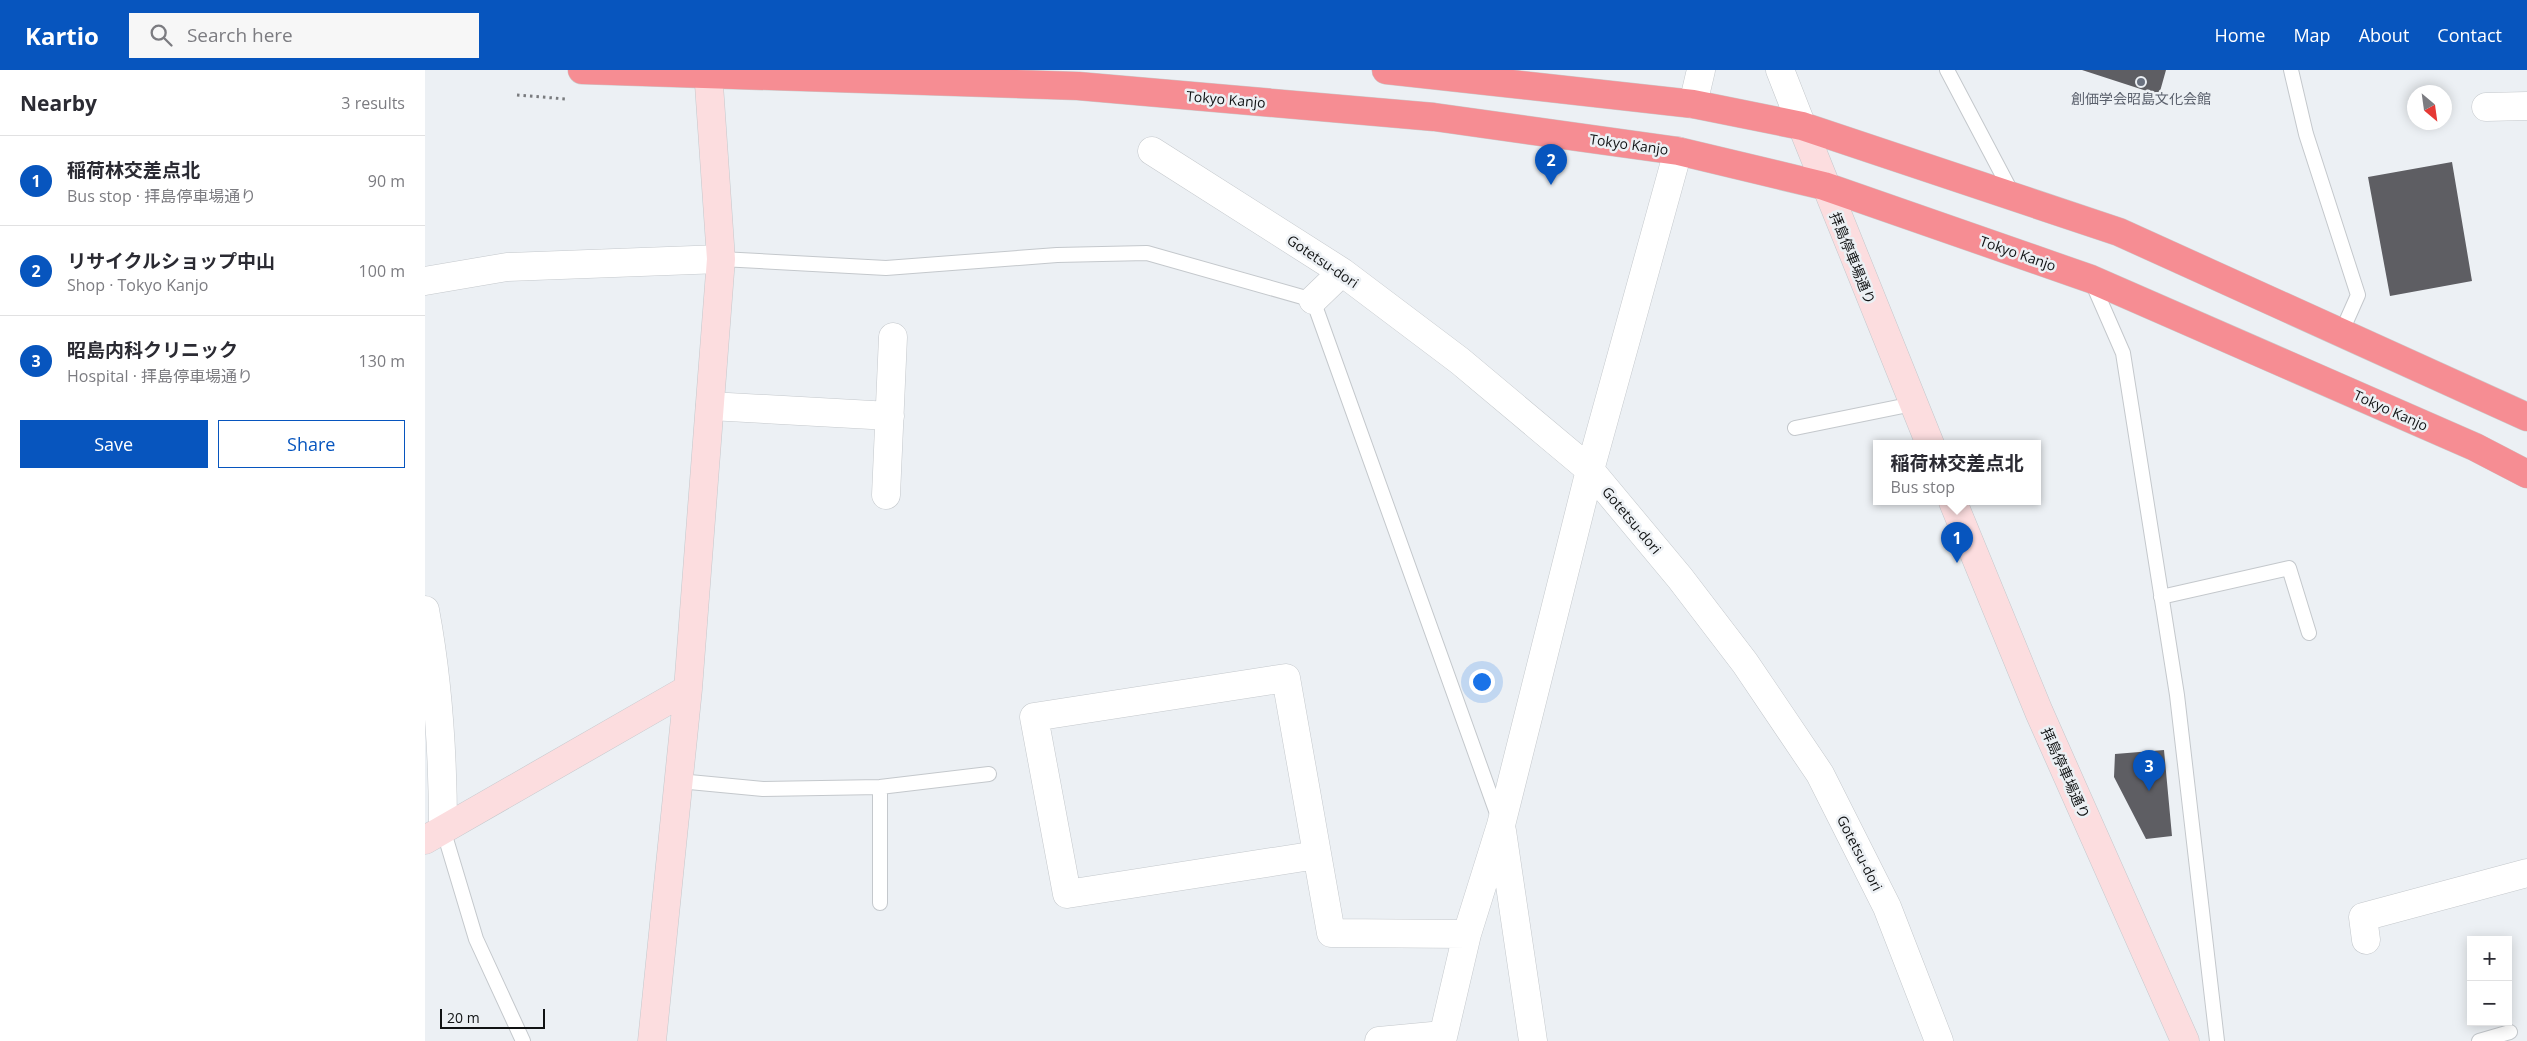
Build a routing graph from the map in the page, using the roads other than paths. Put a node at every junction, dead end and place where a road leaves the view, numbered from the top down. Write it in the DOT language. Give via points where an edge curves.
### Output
graph roads {
  1 [pos="582,70"];
  2 [pos="1386,70"];
  3 [pos="1701,70"];
  4 [pos="1780,70"];
  5 [pos="1947,70"];
  6 [pos="2291,70"];
  7 [pos="708,72"];
  8 [pos="1693,104"];
  9 [pos="2527,106"];
  10 [pos="2486,107"];
  11 [pos="1801,126"];
  12 [pos="1151,151"];
  13 [pos="1678,151"];
  14 [pos="1824,186"];
  15 [pos="2014,198"];
  16 [pos="721,260"];
  17 [pos="1341,272"];
  18 [pos="2091,278"];
  19 [pos="425,281"];
  20 [pos="1313,300"];
  21 [pos="2342,331"];
  22 [pos="893,337"];
  23 [pos="1913,404"];
  24 [pos="709,406"];
  25 [pos="890,416"];
  26 [pos="2527,417"];
  27 [pos="1795,428"];
  28 [pos="1927,440"];
  29 [pos="1590,470"];
  30 [pos="2527,474"];
  31 [pos="886,494"];
  32 [pos="1954,505"];
  33 [pos="2161,597"];
  34 [pos="425,610"];
  35 [pos="2309,633"];
  36 [pos="429,659"];
  37 [pos="688,689"];
  38 [pos="989,774"];
  39 [pos="679,781"];
  40 [pos="880,787"];
  41 [pos="1501,825"];
  42 [pos="434,834"];
  43 [pos="1317,855"];
  44 [pos="2527,873"];
  45 [pos="880,902"];
  46 [pos="1467,934"];
  47 [pos="2366,940"];
  48 [pos="2510,1032"];
  49 [pos="1443,1038"];
  50 [pos="657,1040"];
  51 [pos="523,1041"];
  52 [pos="1379,1041"];
  53 [pos="1533,1041"];
  54 [pos="1939,1041"];
  55 [pos="2185,1041"];
  56 [pos="2217,1041"];
  57 [pos="2479,1041"];
  1 -- 7 [label="highway, Tokyo Kanjo"];
  2 -- 8 [label="highway"];
  3 -- 8 [label="street"];
  4 -- 11 [label="street, 拝島停車場通り"];
  5 -- 15 [label="lane"];
  6 -- 21 [label="lane" via="2306,134 2358,295"];
  7 -- 13 [label="highway, Tokyo Kanjo" via="1078,86 1434,117"];
  7 -- 16 [label="street"];
  8 -- 11 [label="highway"];
  9 -- 10 [label="street"];
  11 -- 14 [label="street, 拝島停車場通り"];
  11 -- 15 [label="highway"];
  12 -- 17 [label="street, Gotetsu-dori"];
  13 -- 14 [label="highway, Tokyo Kanjo"];
  13 -- 29 [label="street"];
  14 -- 18 [label="highway, Tokyo Kanjo"];
  14 -- 23 [label="street, 拝島停車場通り"];
  15 -- 21 [label="highway" via="2119,232"];
  16 -- 19 [label="street" via="507,267"];
  16 -- 20 [label="lane" via="886,268 1057,255 1147,253"];
  16 -- 24 [label="street"];
  17 -- 20 [label="street"];
  17 -- 29 [label="street, Gotetsu-dori" via="1460,360"];
  18 -- 30 [label="highway, Tokyo Kanjo" via="2466,442"];
  18 -- 33 [label="lane" via="2123,353"];
  20 -- 41 [label="lane"];
  21 -- 26 [label="highway"];
  22 -- 25 [label="street"];
  23 -- 27 [label="lane"];
  23 -- 28 [label="street, 拝島停車場通り"];
  24 -- 25 [label="street"];
  24 -- 37 [label="street"];
  25 -- 31 [label="street"];
  29 -- 41 [label="street"];
  29 -- 54 [label="street, Gotetsu-dori" via="1733,647 1821,774 1887,907"];
  32 -- 55 [label="street, 拝島停車場通り" via="2039,712"];
  33 -- 35 [label="lane" via="2289,568"];
  33 -- 56 [label="lane" via="2177,695"];
  34 -- 36 [label="street"];
  36 -- 42 [label="street" via="442,741"];
  37 -- 39 [label="street"];
  37 -- 42 [label="street"];
  38 -- 40 [label="lane"];
  39 -- 40 [label="lane" via="763,790"];
  39 -- 50 [label="street"];
  40 -- 45 [label="lane"];
  41 -- 46 [label="street"];
  41 -- 53 [label="street"];
  42 -- 51 [label="lane" via="476,939"];
  43 -- 43 [label="street" via="1286,678 1034,717 1067,894"];
  43 -- 46 [label="street" via="1331,933"];
  44 -- 47 [label="street" via="2363,917"];
  46 -- 49 [label="street"];
  48 -- 57 [label="lane"];
  49 -- 52 [label="street"];
}
